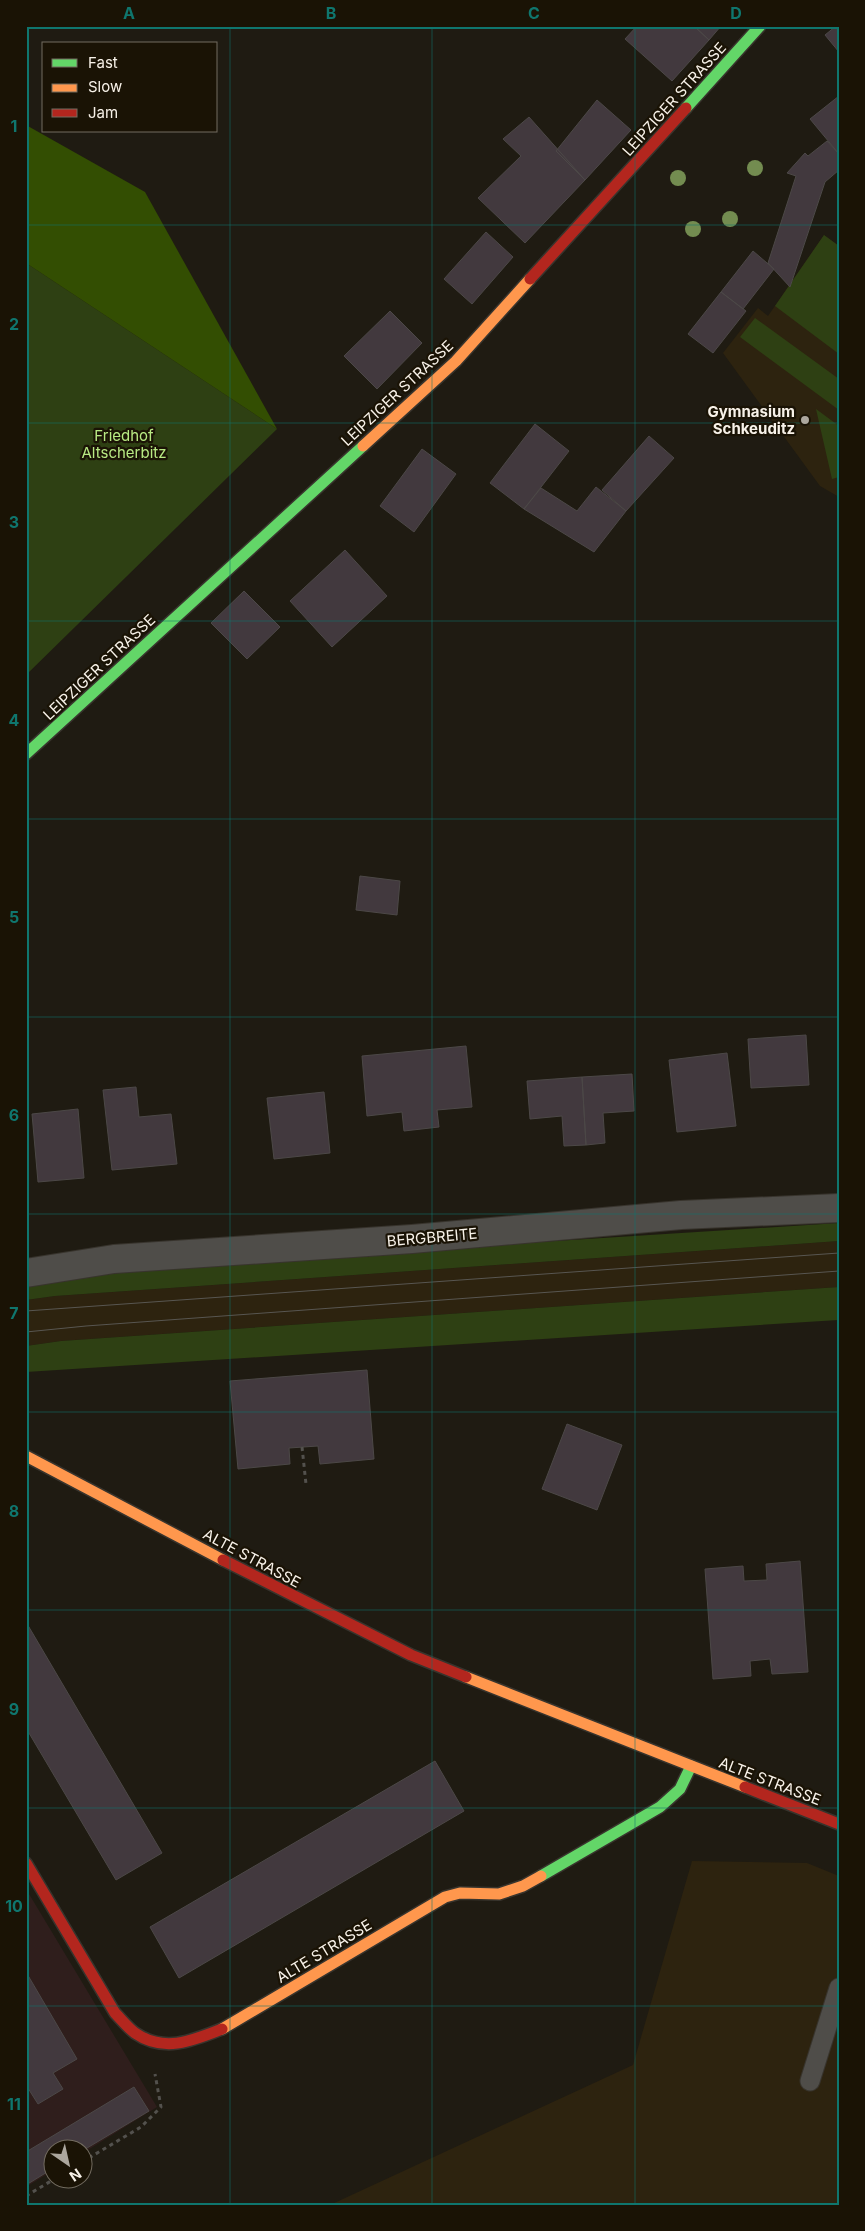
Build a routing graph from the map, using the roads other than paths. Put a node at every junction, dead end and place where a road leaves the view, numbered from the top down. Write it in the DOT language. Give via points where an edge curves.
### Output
graph roads {
  1 [pos="760,26"];
  2 [pos="26,754"];
  3 [pos="839,1208"];
  4 [pos="26,1273"];
  5 [pos="26,1456"];
  6 [pos="691,1766"];
  7 [pos="839,1824"];
  8 [pos="26,1862"];
  9 [pos="839,1988"];
  10 [pos="810,2081"];
  1 -- 2 [label="street, LEIPZIGER STRASSE" via="456,361"];
  3 -- 4 [label="street, BERGBREITE" via="681,1215 412,1239 114,1259"];
  5 -- 6 [label="street, ALTE STRASSE" via="411,1655"];
  6 -- 7 [label="street, ALTE STRASSE"];
  6 -- 8 [label="street, ALTE STRASSE" via="680,1789 660,1807 523,1886 499,1894 460,1893 445,1897 222,2029 193,2041 164,2045 135,2033 115,2013"];
  9 -- 10 [label="lane"];
}
